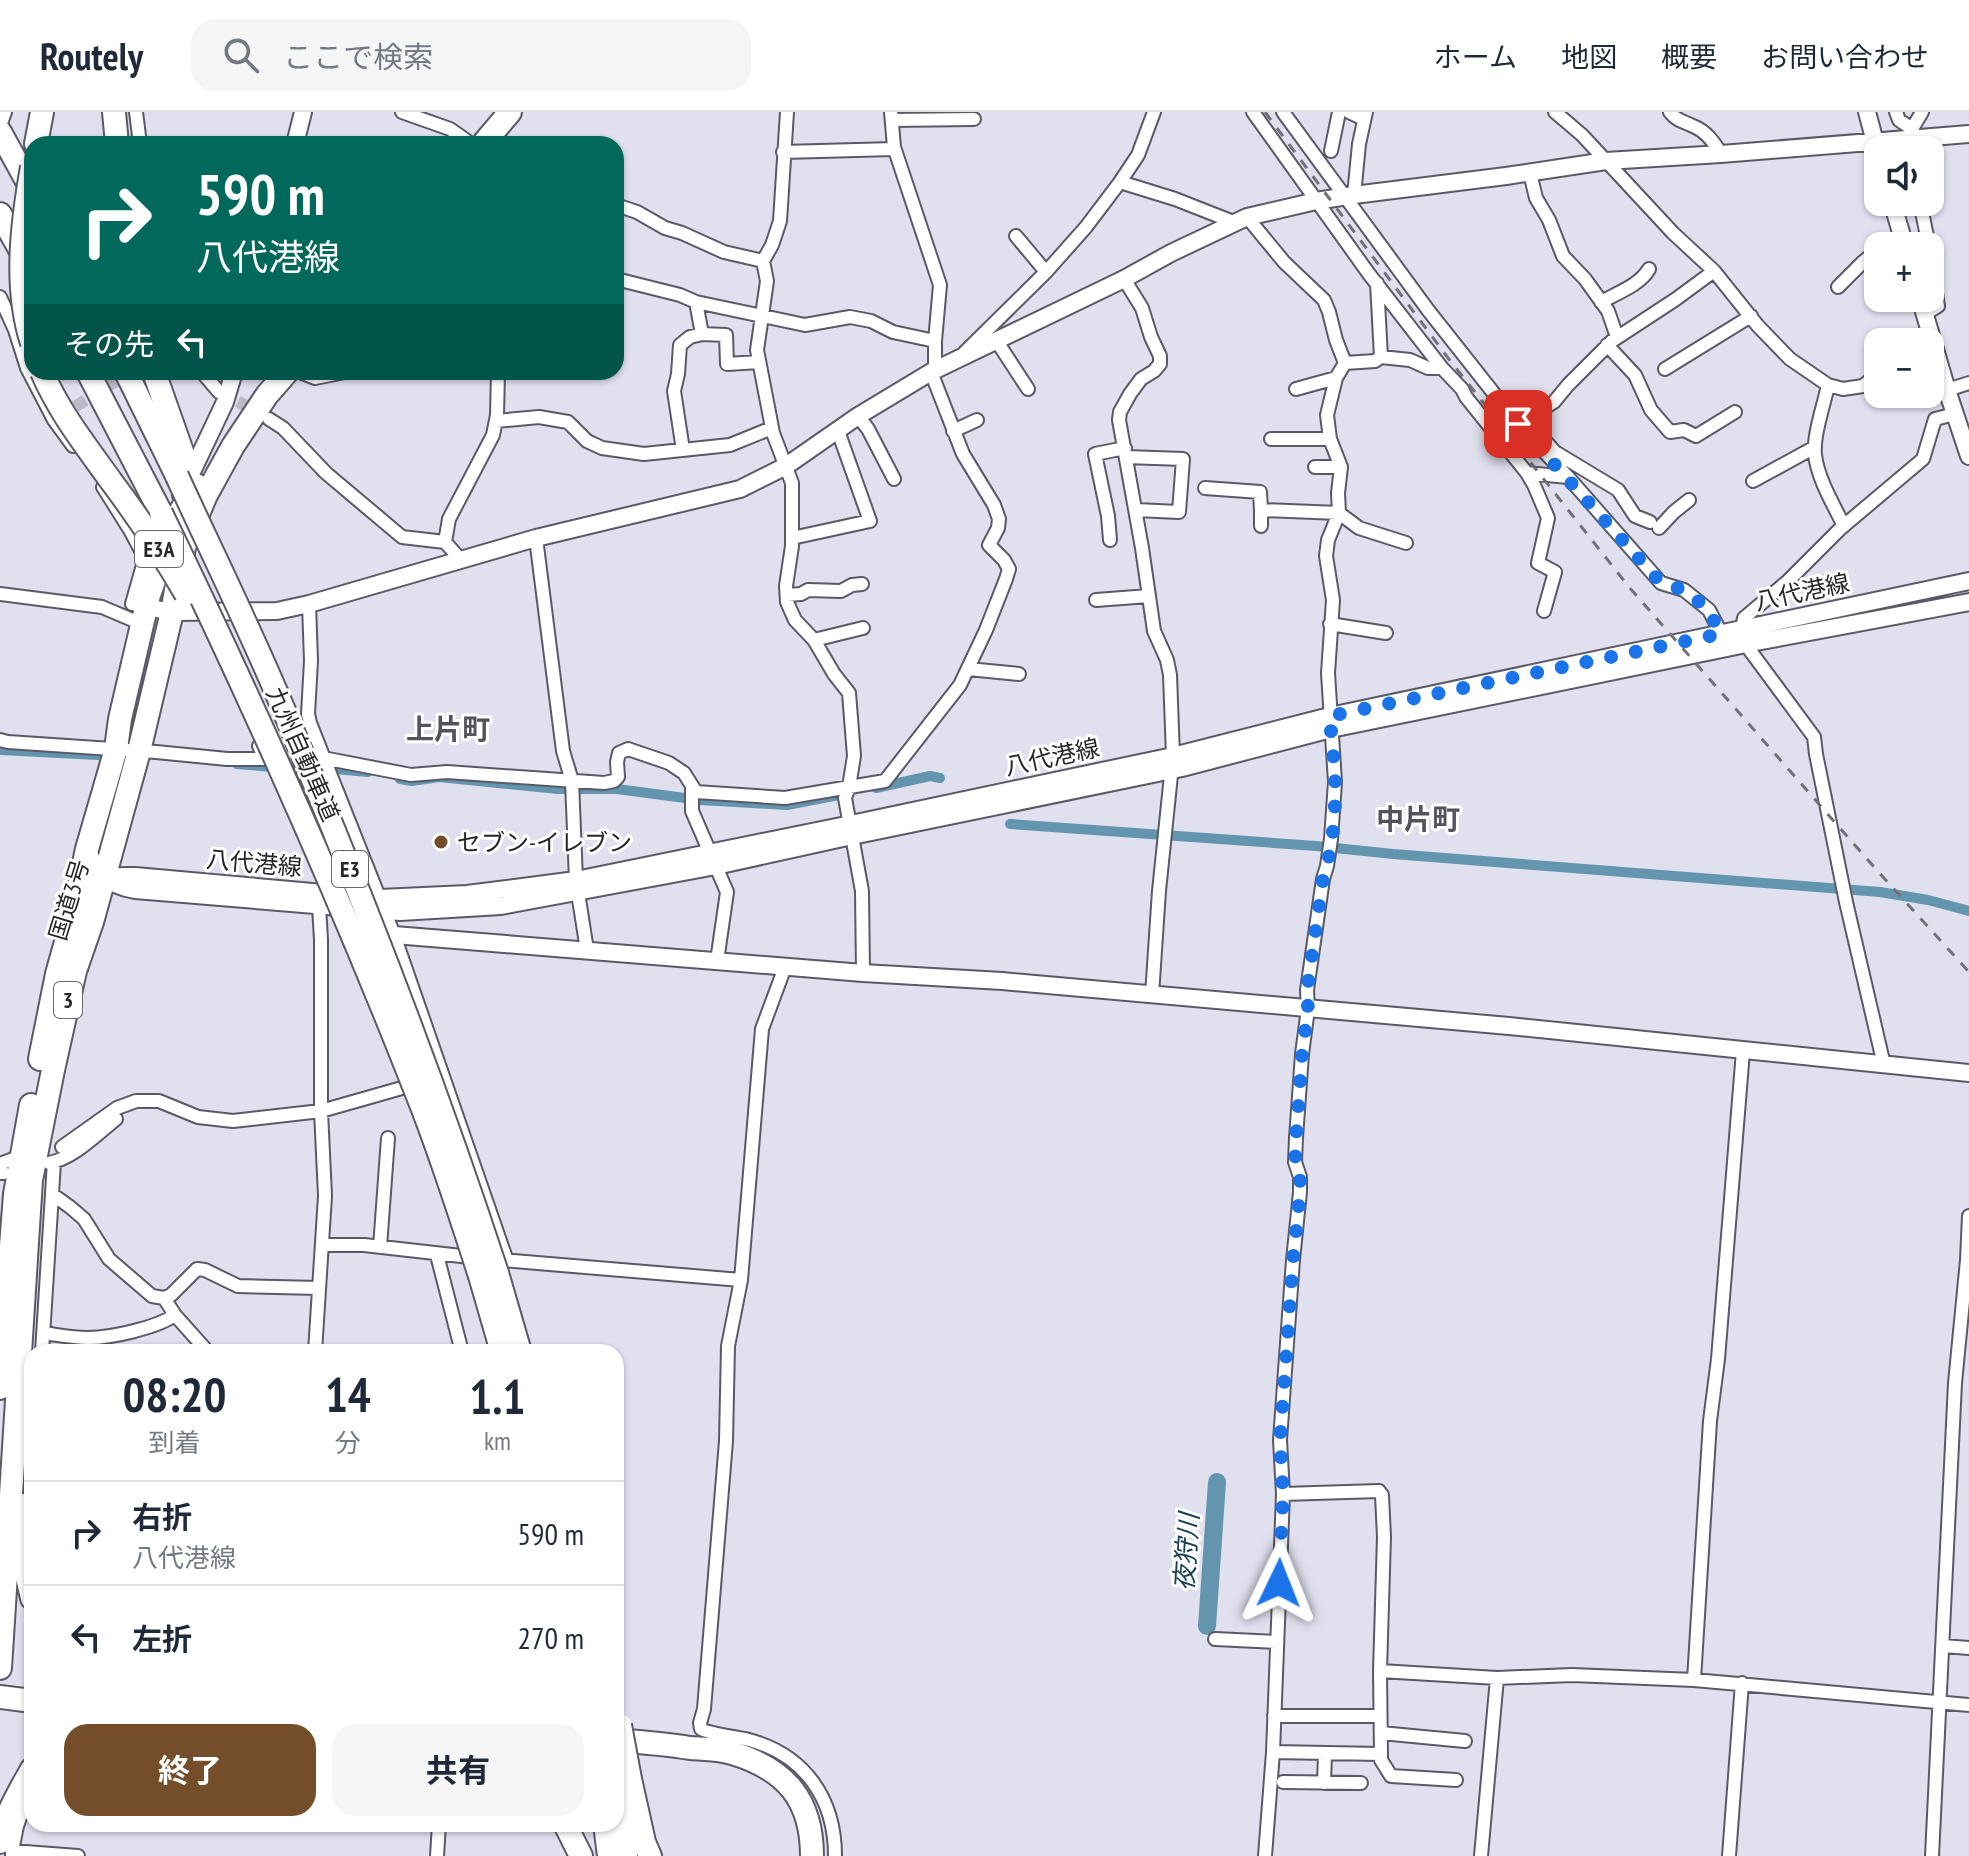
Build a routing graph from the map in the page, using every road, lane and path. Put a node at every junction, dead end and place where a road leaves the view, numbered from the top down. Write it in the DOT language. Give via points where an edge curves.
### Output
graph roads {
  1 [pos="5,112"];
  2 [pos="42,112"];
  3 [pos="114,112"];
  4 [pos="136,112"];
  5 [pos="303,112"];
  6 [pos="492,112"];
  7 [pos="510,112"];
  8 [pos="787,112"];
  9 [pos="1154,112"];
  10 [pos="1253,112"];
  11 [pos="1283,112"];
  12 [pos="1339,112"];
  13 [pos="1349,112"];
  14 [pos="1555,112"];
  15 [pos="1670,112"];
  16 [pos="1867,112"];
  17 [pos="1896,112"];
  18 [pos="1922,112"];
  19 [pos="411,114"];
  20 [pos="891,116"];
  21 [pos="1365,116"];
  22 [pos="974,119"];
  23 [pos="1,132"];
  24 [pos="1969,134"];
  25 [pos="38,136"];
  26 [pos="116,136"];
  27 [pos="139,136"];
  28 [pos="297,136"];
  29 [pos="461,136"];
  30 [pos="477,136"];
  31 [pos="481,136"];
  32 [pos="1873,136"];
  33 [pos="1944,138"];
  34 [pos="1864,148"];
  35 [pos="894,149"];
  36 [pos="1331,151"];
  37 [pos="783,152"];
  38 [pos="1721,154"];
  39 [pos="1606,161"];
  40 [pos="1530,173"];
  41 [pos="24,175"];
  42 [pos="1120,182"];
  43 [pos="1350,196"];
  44 [pos="1316,201"];
  45 [pos="624,208"];
  46 [pos="0,214"];
  47 [pos="1896,216"];
  48 [pos="1923,216"];
  49 [pos="24,220"];
  50 [pos="1242,220"];
  51 [pos="1924,220"];
  52 [pos="1898,222"];
  53 [pos="1901,232"];
  54 [pos="1926,232"];
  55 [pos="1016,236"];
  56 [pos="24,258"];
  57 [pos="763,261"];
  58 [pos="1864,261"];
  59 [pos="1649,269"];
  60 [pos="1714,271"];
  61 [pos="1046,272"];
  62 [pos="1124,279"];
  63 [pos="624,281"];
  64 [pos="1377,283"];
  65 [pos="1838,287"];
  66 [pos="0,297"];
  67 [pos="696,302"];
  68 [pos="1601,302"];
  69 [pos="24,307"];
  70 [pos="762,316"];
  71 [pos="1751,316"];
  72 [pos="702,334"];
  73 [pos="996,340"];
  74 [pos="935,341"];
  75 [pos="1612,341"];
  76 [pos="1381,357"];
  77 [pos="24,358"];
  78 [pos="956,361"];
  79 [pos="759,362"];
  80 [pos="1345,363"];
  81 [pos="1442,368"];
  82 [pos="1665,369"];
  83 [pos="933,371"];
  84 [pos="1336,378"];
  85 [pos="33,380"];
  86 [pos="46,380"];
  87 [pos="92,380"];
  88 [pos="131,380"];
  89 [pos="156,380"];
  90 [pos="207,380"];
  91 [pos="232,380"];
  92 [pos="263,380"];
  93 [pos="280,380"];
  94 [pos="498,380"];
  95 [pos="1969,383"];
  96 [pos="1828,385"];
  97 [pos="1864,385"];
  98 [pos="1944,388"];
  99 [pos="1028,389"];
  100 [pos="1296,389"];
  101 [pos="219,392"];
  102 [pos="1944,398"];
  103 [pos="1735,412"];
  104 [pos="1955,414"];
  105 [pos="858,416"];
  106 [pos="269,419"];
  107 [pos="977,420"];
  108 [pos="496,421"];
  109 [pos="1521,421"];
  110 [pos="772,428"];
  111 [pos="838,431"];
  112 [pos="953,431"];
  113 [pos="1271,439"];
  114 [pos="1330,439"];
  115 [pos="1815,447"];
  116 [pos="683,450"];
  117 [pos="1125,453"];
  118 [pos="1969,456"];
  119 [pos="786,466"];
  120 [pos="1315,467"];
  121 [pos="1341,467"];
  122 [pos="181,468"];
  123 [pos="1527,473"];
  124 [pos="1568,477"];
  125 [pos="894,479"];
  126 [pos="1753,481"];
  127 [pos="1205,488"];
  128 [pos="1689,500"];
  129 [pos="1136,510"];
  130 [pos="1261,510"];
  131 [pos="1339,513"];
  132 [pos="1261,526"];
  133 [pos="1844,526"];
  134 [pos="536,538"];
  135 [pos="792,538"];
  136 [pos="1110,540"];
  137 [pos="445,542"];
  138 [pos="1406,543"];
  139 [pos="460,559"];
  140 [pos="1969,581"];
  141 [pos="862,584"];
  142 [pos="0,594"];
  143 [pos="787,595"];
  144 [pos="1149,596"];
  145 [pos="1096,600"];
  146 [pos="1969,602"];
  147 [pos="309,604"];
  148 [pos="146,609"];
  149 [pos="1544,611"];
  150 [pos="172,612"];
  151 [pos="1330,624"];
  152 [pos="863,628"];
  153 [pos="1386,633"];
  154 [pos="1720,634"];
  155 [pos="814,640"];
  156 [pos="1740,641"];
  157 [pos="968,669"];
  158 [pos="1019,674"];
  159 [pos="308,714"];
  160 [pos="1330,723"];
  161 [pos="266,734"];
  162 [pos="0,740"];
  163 [pos="116,749"];
  164 [pos="139,751"];
  165 [pos="323,758"];
  166 [pos="1173,763"];
  167 [pos="572,781"];
  168 [pos="692,789"];
  169 [pos="848,791"];
  170 [pos="851,830"];
  171 [pos="117,831"];
  172 [pos="87,849"];
  173 [pos="713,859"];
  174 [pos="104,878"];
  175 [pos="135,883"];
  176 [pos="577,886"];
  177 [pos="383,905"];
  178 [pos="319,906"];
  179 [pos="81,923"];
  180 [pos="394,935"];
  181 [pos="587,950"];
  182 [pos="717,961"];
  183 [pos="785,967"];
  184 [pos="863,973"];
  185 [pos="1152,995"];
  186 [pos="1308,1009"];
  187 [pos="1743,1051"];
  188 [pos="1884,1065"];
  189 [pos="1969,1073"];
  190 [pos="441,1074"];
  191 [pos="136,1101"];
  192 [pos="321,1111"];
  193 [pos="388,1138"];
  194 [pos="62,1147"];
  195 [pos="21,1166"];
  196 [pos="52,1194"];
  197 [pos="1969,1216"];
  198 [pos="322,1245"];
  199 [pos="380,1247"];
  200 [pos="437,1255"];
  201 [pos="495,1270"];
  202 [pos="741,1280"];
  203 [pos="8,1285"];
  204 [pos="319,1288"];
  205 [pos="164,1298"];
  206 [pos="175,1315"];
  207 [pos="2,1332"];
  208 [pos="43,1333"];
  209 [pos="28,1344"];
  210 [pos="42,1344"];
  211 [pos="201,1344"];
  212 [pos="316,1344"];
  213 [pos="460,1344"];
  214 [pos="501,1344"];
  215 [pos="518,1344"];
  216 [pos="1955,1383"];
  217 [pos="1969,1384"];
  218 [pos="0,1388"];
  219 [pos="24,1408"];
  220 [pos="0,1482"];
  221 [pos="1283,1494"];
  222 [pos="24,1540"];
  223 [pos="1215,1639"];
  224 [pos="1277,1642"];
  225 [pos="1943,1646"];
  226 [pos="1969,1648"];
  227 [pos="0,1668"];
  228 [pos="1380,1671"];
  229 [pos="1497,1678"];
  230 [pos="1694,1680"];
  231 [pos="1742,1683"];
  232 [pos="0,1686"];
  233 [pos="24,1688"];
  234 [pos="0,1697"];
  235 [pos="24,1700"];
  236 [pos="1940,1703"];
  237 [pos="1969,1705"];
  238 [pos="1274,1716"];
  239 [pos="1380,1716"];
  240 [pos="624,1728"];
  241 [pos="1381,1733"];
  242 [pos="1465,1741"];
  243 [pos="1273,1752"];
  244 [pos="624,1753"];
  245 [pos="1325,1753"];
  246 [pos="1381,1754"];
  247 [pos="1456,1780"];
  248 [pos="1283,1782"];
  249 [pos="24,1783"];
  250 [pos="624,1783"];
  251 [pos="1324,1783"];
  252 [pos="1361,1783"];
  253 [pos="624,1805"];
  254 [pos="24,1806"];
  255 [pos="438,1832"];
  256 [pos="569,1832"];
  257 [pos="606,1832"];
  258 [pos="8,1850"];
  259 [pos="78,1856"];
  260 [pos="437,1856"];
  261 [pos="581,1856"];
  262 [pos="609,1856"];
  263 [pos="626,1856"];
  264 [pos="650,1856"];
  265 [pos="800,1856"];
  266 [pos="812,1856"];
  267 [pos="835,1856"];
  268 [pos="1265,1856"];
  269 [pos="1481,1856"];
  270 [pos="1729,1856"];
  271 [pos="1932,1856"];
  1 -- 23 [label="street"];
  2 -- 25 [label="highway"];
  3 -- 26 [label="highway"];
  4 -- 27 [label="street"];
  5 -- 28 [label="street"];
  6 -- 30 [label="highway"];
  7 -- 31 [label="highway"];
  8 -- 37 [label="street"];
  9 -- 42 [label="street" via="1138,155"];
  10 -- 44 [label="street"];
  11 -- 43 [label="street"];
  12 -- 36 [label="street"];
  13 -- 21 [label="street"];
  14 -- 39 [label="street"];
  15 -- 38 [label="street" via="1712,139"];
  16 -- 32 [label="street"];
  17 -- 18 [label="street" via="1912,129"];
  19 -- 29 [label="street"];
  20 -- 22 [label="street"];
  20 -- 35 [label="street"];
  21 -- 43 [label="street"];
  23 -- 41 [label="highway"];
  24 -- 33 [label="street"];
  34 -- 38 [label="street"];
  35 -- 37 [label="street"];
  35 -- 74 [label="street" via="940,285"];
  37 -- 57 [label="street" via="780,221"];
  38 -- 39 [label="street"];
  39 -- 40 [label="street"];
  39 -- 60 [label="street"];
  40 -- 43 [label="street"];
  40 -- 68 [label="street" via="1563,256"];
  42 -- 50 [label="street"];
  42 -- 61 [label="street"];
  43 -- 44 [label="street"];
  43 -- 109 [label="street" via="1428,310"];
  44 -- 50 [label="street"];
  44 -- 64 [label="street"];
  45 -- 57 [label="street" via="724,252"];
  46 -- 56 [label="highway"];
  47 -- 52 [label="street"];
  48 -- 51 [label="street"];
  49 -- 69 [label="highway, bridge"];
  50 -- 62 [label="street"];
  50 -- 80 [label="street" via="1324,300"];
  51 -- 52 [label="street"];
  51 -- 54 [label="street"];
  52 -- 53 [label="street"];
  55 -- 61 [label="street"];
  57 -- 70 [label="street" via="767,281"];
  58 -- 65 [label="street"];
  59 -- 68 [label="street" via="1636,283"];
  60 -- 71 [label="street"];
  60 -- 75 [label="street"];
  61 -- 78 [label="street"];
  62 -- 73 [label="street"];
  62 -- 117 [label="street" via="1142,308 1160,356 1160,364 1141,379 1120,412"];
  63 -- 67 [label="street"];
  64 -- 76 [label="street"];
  64 -- 81 [label="street"];
  66 -- 77 [label="street"];
  67 -- 70 [label="street"];
  67 -- 72 [label="street"];
  68 -- 75 [label="street" via="1608,311"];
  70 -- 74 [label="street" via="805,325 850,317"];
  70 -- 79 [label="street"];
  71 -- 82 [label="street"];
  71 -- 96 [label="street" via="1790,359"];
  72 -- 79 [label="street" via="726,335 727,364"];
  72 -- 116 [label="street" via="684,341 678,353 674,391"];
  73 -- 78 [label="street"];
  73 -- 99 [label="street"];
  74 -- 83 [label="street"];
  75 -- 103 [label="street" via="1651,410 1670,432 1684,430 1696,436"];
  75 -- 109 [label="street" via="1554,402"];
  76 -- 80 [label="street"];
  76 -- 81 [label="street"];
  78 -- 83 [label="street"];
  79 -- 110 [label="street"];
  80 -- 84 [label="street"];
  81 -- 123 [label="street"];
  83 -- 105 [label="street"];
  83 -- 112 [label="street"];
  84 -- 100 [label="street"];
  84 -- 114 [label="street" via="1327,415"];
  85 -- 148 [label="street" via="145,558 132,604"];
  86 -- 161 [label="highway, E3A, bridge" via="66,419 175,575"];
  87 -- 161 [label="highway, 九州自動車道 / E3, bridge"];
  88 -- 122 [label="highway, 九州自動車道 / E3"];
  89 -- 122 [label="highway"];
  90 -- 101 [label="street"];
  91 -- 148 [label="street" via="174,511"];
  92 -- 148 [label="highway, 国道3号 / 3" via="176,519"];
  93 -- 150 [label="highway, 国道3号 / 3" via="206,495 184,547"];
  94 -- 108 [label="street"];
  95 -- 98 [label="street"];
  96 -- 97 [label="street"];
  96 -- 115 [label="street"];
  102 -- 104 [label="street"];
  104 -- 118 [label="street"];
  104 -- 133 [label="street" via="1935,419 1923,459"];
  105 -- 111 [label="street"];
  105 -- 125 [label="street"];
  106 -- 137 [label="street" via="402,537"];
  107 -- 112 [label="street"];
  108 -- 116 [label="street" via="539,417 568,422 602,448 644,454"];
  108 -- 137 [label="street" via="449,519"];
  109 -- 124 [label="street"];
  109 -- 128 [label="street" via="1555,452 1618,490 1635,516 1654,525"];
  110 -- 116 [label="street" via="730,445"];
  110 -- 119 [label="street"];
  111 -- 119 [label="street"];
  111 -- 135 [label="street" via="870,521"];
  112 -- 157 [label="street" via="994,505 998,528 989,545 1009,569"];
  113 -- 114 [label="street"];
  114 -- 121 [label="street"];
  115 -- 126 [label="street"];
  115 -- 133 [label="street"];
  117 -- 129 [label="street"];
  117 -- 129 [label="street" via="1183,459 1179,512"];
  117 -- 136 [label="street" via="1095,454"];
  119 -- 134 [label="street" via="740,489"];
  119 -- 135 [label="street" via="792,483"];
  120 -- 121 [label="street"];
  121 -- 131 [label="street"];
  122 -- 201 [label="highway, 九州自動車道 / E3, bridge" via="379,941"];
  123 -- 124 [label="street"];
  123 -- 149 [label="street" via="1548,518 1538,563 1555,572"];
  124 -- 154 [label="street" via="1661,583 1684,590 1709,610"];
  127 -- 130 [label="street" via="1260,492"];
  129 -- 144 [label="street"];
  130 -- 131 [label="street"];
  130 -- 132 [label="street"];
  131 -- 138 [label="street" via="1359,528"];
  131 -- 151 [label="street" via="1326,556 1333,600"];
  133 -- 156 [label="street" via="1744,618"];
  134 -- 139 [label="street"];
  134 -- 167 [label="street" via="563,751"];
  135 -- 143 [label="street"];
  137 -- 139 [label="street"];
  139 -- 147 [label="street"];
  140 -- 156 [label="street, 八代港線"];
  141 -- 143 [label="street"];
  142 -- 148 [label="street"];
  143 -- 155 [label="street" via="795,620"];
  144 -- 145 [label="street"];
  144 -- 166 [label="street" via="1154,631 1170,675"];
  146 -- 156 [label="street, 八代港線"];
  147 -- 150 [label="street" via="277,611"];
  147 -- 159 [label="street"];
  148 -- 150 [label="street"];
  148 -- 163 [label="highway, 国道3号 / 3"];
  150 -- 164 [label="highway, 国道3号 / 3"];
  151 -- 153 [label="street"];
  151 -- 160 [label="street"];
  152 -- 155 [label="street"];
  154 -- 156 [label="street, 八代港線"];
  154 -- 160 [label="street, 八代港線"];
  155 -- 169 [label="street" via="849,693 854,756"];
  156 -- 160 [label="street, 八代港線"];
  156 -- 188 [label="street" via="1814,737"];
  157 -- 158 [label="street"];
  157 -- 169 [label="street" via="885,781"];
  159 -- 164 [label="street" via="254,735 265,759"];
  159 -- 165 [label="street"];
  160 -- 166 [label="street, 八代港線"];
  160 -- 186 [label="street" via="1335,782 1331,839"];
  161 -- 201 [label="highway, 九州自動車道 / E3, bridge"];
  162 -- 163 [label="street"];
  163 -- 164 [label="street"];
  163 -- 172 [label="highway, 国道3号 / 3"];
  164 -- 171 [label="highway, 国道3号 / 3"];
  165 -- 167 [label="street" via="411,775 447,772"];
  165 -- 177 [label="street"];
  166 -- 170 [label="street, 八代港線"];
  166 -- 185 [label="street"];
  167 -- 168 [label="street" via="614,781 619,753 628,749 669,763 684,773"];
  167 -- 176 [label="street"];
  168 -- 169 [label="street" via="785,798"];
  168 -- 173 [label="street" via="692,811"];
  169 -- 170 [label="street"];
  170 -- 173 [label="street, 八代港線"];
  170 -- 184 [label="street" via="862,891"];
  171 -- 174 [label="highway, 国道3号 / 3"];
  171 -- 175 [label="street" via="118,847"];
  172 -- 174 [label="street"];
  172 -- 179 [label="highway, 国道3号 / 3"];
  173 -- 176 [label="street, 八代港線"];
  173 -- 182 [label="street" via="727,892"];
  174 -- 175 [label="street, 八代港線" via="122,888"];
  174 -- 179 [label="highway, 国道3号 / 3"];
  175 -- 177 [label="street, 八代港線"];
  175 -- 178 [label="street, 八代港線"];
  175 -- 179 [label="street"];
  176 -- 177 [label="street, 八代港線" via="501,906 400,912"];
  176 -- 181 [label="street"];
  177 -- 178 [label="street, 八代港線"];
  177 -- 180 [label="street"];
  178 -- 192 [label="street"];
  179 -- 195 [label="highway, 国道3号 / 3" via="53,1070"];
  180 -- 181 [label="street"];
  180 -- 190 [label="street"];
  181 -- 182 [label="street"];
  182 -- 183 [label="street"];
  183 -- 184 [label="street"];
  183 -- 202 [label="street" via="762,1029"];
  184 -- 185 [label="street"];
  185 -- 186 [label="street"];
  186 -- 187 [label="street"];
  186 -- 221 [label="street" via="1280,1440"];
  187 -- 188 [label="street"];
  187 -- 230 [label="street" via="1710,1421"];
  188 -- 189 [label="street"];
  190 -- 192 [label="street"];
  190 -- 201 [label="street"];
  191 -- 192 [label="street" via="159,1101 198,1117 233,1121"];
  191 -- 194 [label="street" via="117,1108"];
  191 -- 195 [label="street" via="73,1153"];
  192 -- 198 [label="street"];
  193 -- 199 [label="street"];
  195 -- 196 [label="street"];
  195 -- 203 [label="highway, 国道3号 / 3"];
  195 -- 209 [label="highway" via="36,1192"];
  195 -- 227 [label="highway, 国道3号 / 3" via="31,1180"];
  196 -- 205 [label="street" via="84,1219 109,1259 152,1296"];
  196 -- 208 [label="street"];
  197 -- 216 [label="street"];
  198 -- 199 [label="street"];
  198 -- 204 [label="street"];
  199 -- 200 [label="street"];
  200 -- 201 [label="street"];
  200 -- 213 [label="street"];
  201 -- 202 [label="street"];
  201 -- 214 [label="highway, 九州自動車道 / E3"];
  201 -- 215 [label="highway, 九州自動車道 / E3"];
  202 -- 267 [label="street" via="728,1346 726,1441 701,1729 763,1744 800,1767 831,1815"];
  203 -- 207 [label="highway"];
  203 -- 220 [label="highway, 国道3号 / 3"];
  204 -- 205 [label="street" via="238,1286 197,1269"];
  204 -- 212 [label="street"];
  205 -- 206 [label="street"];
  206 -- 208 [label="street" via="92,1338"];
  206 -- 211 [label="street"];
  207 -- 218 [label="highway"];
  208 -- 210 [label="street"];
  216 -- 217 [label="street"];
  216 -- 225 [label="street"];
  219 -- 222 [label="highway"];
  221 -- 224 [label="street"];
  221 -- 228 [label="street" via="1382,1495"];
  223 -- 224 [label="street"];
  224 -- 238 [label="street"];
  225 -- 226 [label="street"];
  225 -- 236 [label="street"];
  228 -- 229 [label="street"];
  228 -- 239 [label="street"];
  229 -- 230 [label="street"];
  229 -- 269 [label="street"];
  230 -- 231 [label="street"];
  231 -- 236 [label="street"];
  231 -- 270 [label="street"];
  232 -- 233 [label="highway"];
  234 -- 235 [label="highway"];
  236 -- 237 [label="street"];
  236 -- 271 [label="street"];
  238 -- 239 [label="street"];
  238 -- 243 [label="street"];
  239 -- 241 [label="street"];
  240 -- 266 [label="highway" via="730,1753 770,1770 787,1782 805,1811"];
  241 -- 242 [label="street"];
  241 -- 246 [label="street"];
  243 -- 245 [label="street"];
  243 -- 268 [label="street"];
  244 -- 265 [label="highway" via="719,1762 751,1773 776,1788 791,1806"];
  245 -- 246 [label="street"];
  245 -- 251 [label="street"];
  246 -- 247 [label="street" via="1391,1776"];
  248 -- 251 [label="street"];
  249 -- 258 [label="highway" via="1,1834"];
  250 -- 264 [label="highway"];
  251 -- 252 [label="street"];
  253 -- 263 [label="highway"];
  254 -- 258 [label="street"];
  255 -- 260 [label="street"];
  256 -- 261 [label="highway"];
  257 -- 262 [label="highway"];
  258 -- 259 [label="street"];
}
